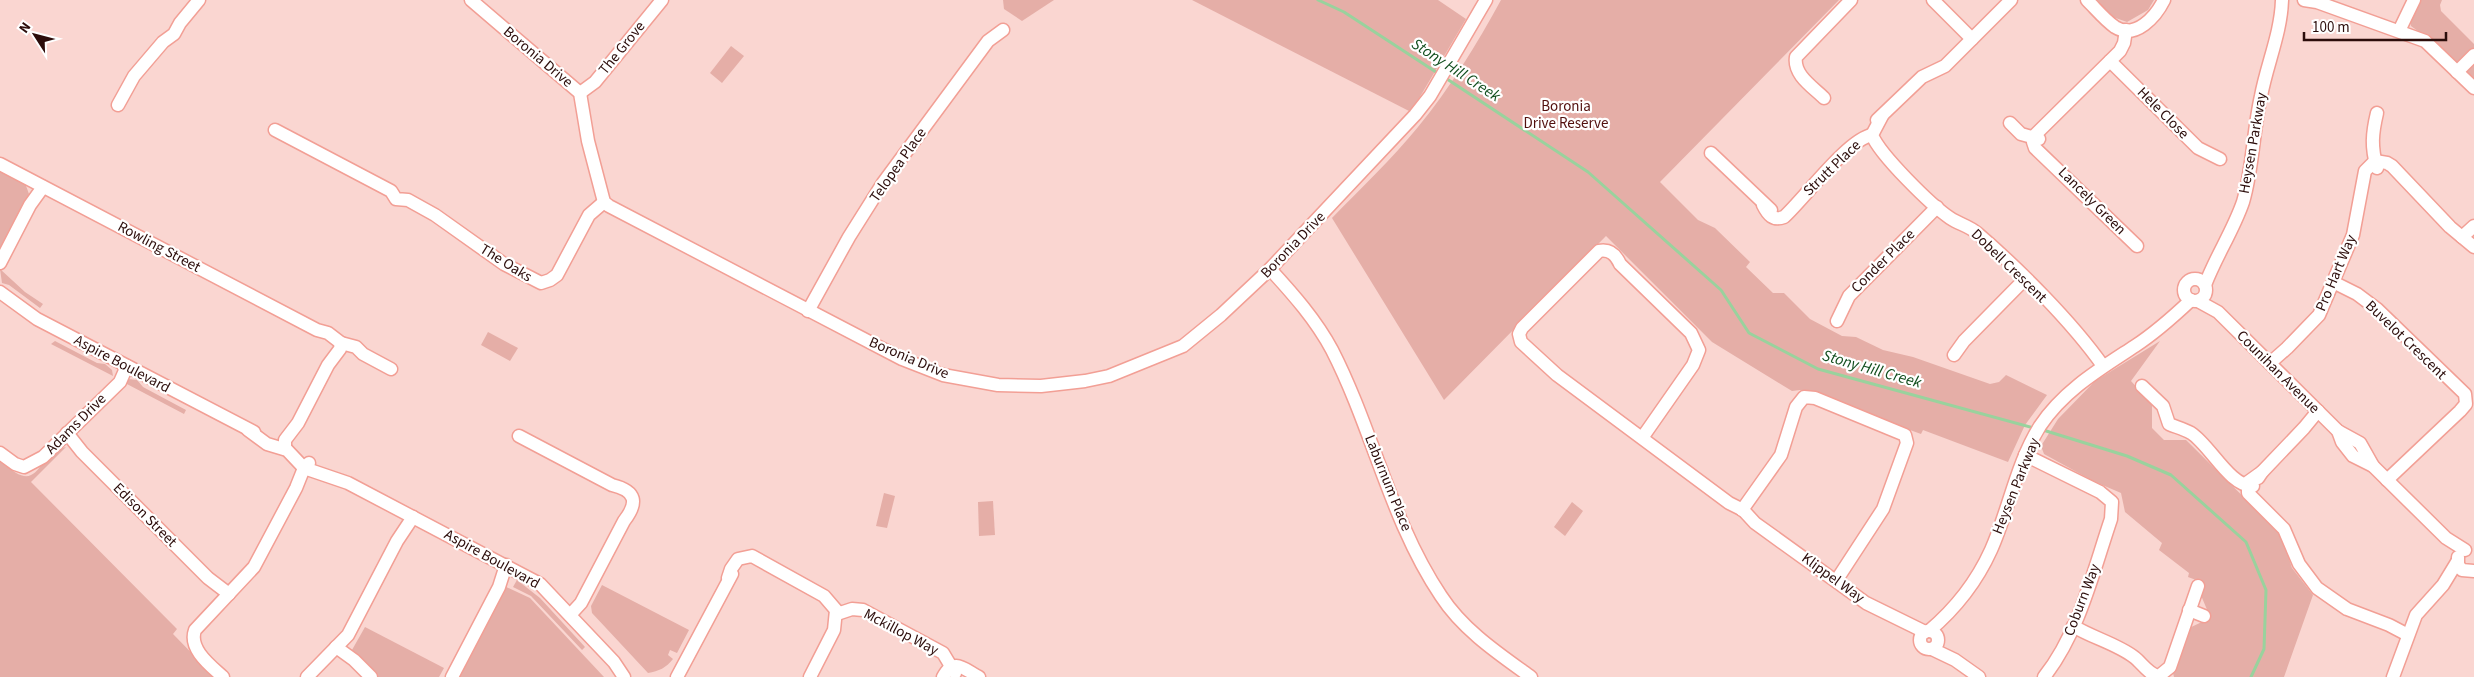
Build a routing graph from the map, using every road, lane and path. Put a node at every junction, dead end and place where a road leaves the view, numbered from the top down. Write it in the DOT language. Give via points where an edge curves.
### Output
graph roads {
  1 [pos="199,0"];
  2 [pos="471,0"];
  3 [pos="662,0"];
  4 [pos="1486,0"];
  5 [pos="1850,0"];
  6 [pos="1933,0"];
  7 [pos="2010,0"];
  8 [pos="2087,0"];
  9 [pos="2164,0"];
  10 [pos="2414,0"];
  11 [pos="2288,1"];
  12 [pos="2312,1"];
  13 [pos="1004,30"];
  14 [pos="2126,30"];
  15 [pos="2400,31"];
  16 [pos="1972,39"];
  17 [pos="2474,55"];
  18 [pos="2110,61"];
  19 [pos="2457,72"];
  20 [pos="2474,88"];
  21 [pos="580,94"];
  22 [pos="1824,98"];
  23 [pos="118,105"];
  24 [pos="2376,114"];
  25 [pos="2010,123"];
  26 [pos="275,130"];
  27 [pos="1869,136"];
  28 [pos="2036,139"];
  29 [pos="1710,153"];
  30 [pos="2220,159"];
  31 [pos="0,164"];
  32 [pos="2376,164"];
  33 [pos="40,185"];
  34 [pos="604,202"];
  35 [pos="1937,207"];
  36 [pos="2474,226"];
  37 [pos="2469,239"];
  38 [pos="2137,246"];
  39 [pos="1,259"];
  40 [pos="1270,269"];
  41 [pos="2025,279"];
  42 [pos="2333,282"];
  43 [pos="0,292"];
  44 [pos="2197,292"];
  45 [pos="808,311"];
  46 [pos="1837,320"];
  47 [pos="338,346"];
  48 [pos="1954,355"];
  49 [pos="2271,364"];
  50 [pos="124,365"];
  51 [pos="2101,368"];
  52 [pos="391,369"];
  53 [pos="2142,386"];
  54 [pos="2467,404"];
  55 [pos="2320,413"];
  56 [pos="65,435"];
  57 [pos="519,436"];
  58 [pos="1640,437"];
  59 [pos="286,444"];
  60 [pos="1,453"];
  61 [pos="2024,459"];
  62 [pos="307,467"];
  63 [pos="2389,481"];
  64 [pos="2250,485"];
  65 [pos="1744,507"];
  66 [pos="411,515"];
  67 [pos="2468,561"];
  68 [pos="509,567"];
  69 [pos="1835,580"];
  70 [pos="2198,586"];
  71 [pos="226,596"];
  72 [pos="2188,610"];
  73 [pos="567,612"];
  74 [pos="840,613"];
  75 [pos="2204,616"];
  76 [pos="2072,630"];
  77 [pos="2409,632"];
  78 [pos="1930,638"];
  79 [pos="339,645"];
  80 [pos="614,662"];
  81 [pos="684,663"];
  82 [pos="952,672"];
  83 [pos="976,676"];
  84 [pos="223,677"];
  85 [pos="307,677"];
  86 [pos="371,677"];
  87 [pos="452,677"];
  88 [pos="624,677"];
  89 [pos="634,677"];
  90 [pos="667,677"];
  91 [pos="677,677"];
  92 [pos="810,677"];
  93 [pos="942,677"];
  94 [pos="1531,677"];
  95 [pos="1979,677"];
  96 [pos="2044,677"];
  97 [pos="2393,677"];
  1 -- 23 [label="street" via="180,23 169,30 134,76"];
  2 -- 21 [label="street, Boronia Drive"];
  3 -- 21 [label="street, The Grove" via="595,82"];
  4 -- 40 [label="street, Boronia Drive" via="1430,96 1395,139"];
  5 -- 22 [label="street" via="1796,57 1800,74"];
  6 -- 16 [label="street"];
  7 -- 16 [label="street"];
  8 -- 14 [label="street" via="2114,26"];
  9 -- 14 [label="street" via="2143,26"];
  10 -- 15 [label="street"];
  11 -- 44 [label="street, Heysen Parkway" via="2260,97 2243,200 2223,249"];
  12 -- 15 [label="street"];
  13 -- 45 [label="street, Telopea Place" via="988,41 883,183"];
  14 -- 18 [label="street" via="2124,43"];
  15 -- 19 [label="street" via="2425,42"];
  16 -- 27 [label="street" via="1945,66 1922,77 1882,116"];
  17 -- 19 [label="street"];
  18 -- 28 [label="street"];
  18 -- 30 [label="street, Hele Close" via="2198,148"];
  19 -- 20 [label="street"];
  21 -- 34 [label="street, Boronia Drive"];
  24 -- 32 [label="street" via="2371,137"];
  25 -- 28 [label="street" via="2021,134"];
  26 -- 34 [label="street, The Oaks" via="391,192 404,193 408,200 504,264 541,283 557,275 590,215"];
  27 -- 29 [label="street, Strutt Place" via="1794,204 1777,212 1763,205"];
  27 -- 35 [label="street, Dobell Crescent"];
  28 -- 38 [label="street, Lancely Green" via="2046,156"];
  31 -- 33 [label="street, Rowling Street"];
  32 -- 37 [label="street" via="2395,172"];
  32 -- 42 [label="street, Pro Hart Way" via="2364,171 2353,234"];
  33 -- 39 [label="street"];
  33 -- 47 [label="street, Rowling Street" via="328,333"];
  34 -- 45 [label="street, Boronia Drive"];
  35 -- 41 [label="street, Dobell Crescent" via="1976,232"];
  35 -- 46 [label="street, Conder Place" via="1849,296"];
  36 -- 37 [label="street"];
  40 -- 45 [label="street, Boronia Drive" via="1222,315 1183,346 1109,376 1041,386 998,386 942,375 902,359"];
  40 -- 94 [label="street, Laburnum Place" via="1302,304 1331,349 1416,555 1442,598 1473,633"];
  41 -- 48 [label="street"];
  41 -- 51 [label="street, Dobell Crescent" via="2079,335"];
  42 -- 49 [label="street, Pro Hart Way" via="2319,314"];
  42 -- 54 [label="street, Buvelot Crescent" via="2377,309 2453,384"];
  43 -- 50 [label="street, Aspire Boulevard" via="37,319"];
  44 -- 49 [label="street, Counihan Avenue"];
  44 -- 51 [label="street, Heysen Parkway" via="2137,345"];
  47 -- 52 [label="street, Rowling Street" via="356,347"];
  47 -- 59 [label="street"];
  49 -- 55 [label="street, Counihan Avenue"];
  50 -- 56 [label="street, Adams Drive" via="110,390"];
  50 -- 59 [label="street, Aspire Boulevard" via="252,431"];
  51 -- 61 [label="street, Heysen Parkway" via="2072,390 2046,417"];
  53 -- 64 [label="street" via="2158,398 2169,424 2192,434 2232,475"];
  54 -- 63 [label="street, Buvelot Crescent"];
  55 -- 63 [label="street, Counihan Avenue" via="2338,431 2360,443 2373,466"];
  55 -- 64 [label="street"];
  56 -- 60 [label="street, Adams Drive" via="43,457 24,467"];
  56 -- 71 [label="street, Edison Street"];
  57 -- 73 [label="street" via="612,485 626,500 624,521 587,591"];
  58 -- 58 [label="street" via="1557,375 1535,354 1525,337 1531,320 1599,251 1611,252 1690,333 1698,350 1693,365"];
  58 -- 65 [label="street" via="1723,498"];
  59 -- 62 [label="street, Aspire Boulevard"];
  61 -- 76 [label="street, Coburn Way" via="2100,492 2112,502 2111,520"];
  61 -- 78 [label="street, Heysen Parkway" via="1979,574"];
  62 -- 66 [label="street, Aspire Boulevard" via="328,468 348,483"];
  62 -- 71 [label="street" via="254,567"];
  63 -- 67 [label="street, Counihan Avenue"];
  64 -- 77 [label="street" via="2284,529 2299,564 2318,588 2347,609"];
  65 -- 69 [label="street, Klippel Way" via="1763,527"];
  65 -- 69 [label="street" via="1781,455 1794,419 1805,404 1823,404 1905,435 1908,439 1883,509"];
  66 -- 68 [label="street, Aspire Boulevard"];
  66 -- 79 [label="street" via="350,631"];
  67 -- 77 [label="street" via="2416,615"];
  68 -- 73 [label="street, Aspire Boulevard" via="540,584"];
  68 -- 87 [label="street"];
  69 -- 78 [label="street, Klippel Way" via="1866,603"];
  70 -- 72 [label="street"];
  71 -- 84 [label="street" via="192,627 187,638 192,650"];
  72 -- 75 [label="street"];
  72 -- 76 [label="street" via="2175,649 2161,667 2145,666 2123,650"];
  73 -- 80 [label="street, Aspire Boulevard"];
  74 -- 81 [label="street" via="824,596 765,565 746,562 728,578"];
  74 -- 82 [label="street, Mckillop Way" via="863,610 937,649 946,656"];
  74 -- 92 [label="street"];
  76 -- 96 [label="street, Coburn Way" via="2057,661"];
  77 -- 97 [label="street"];
  78 -- 95 [label="street"];
  79 -- 85 [label="street"];
  79 -- 86 [label="street"];
  80 -- 88 [label="street, Aspire Boulevard"];
  80 -- 89 [label="street, Aspire Boulevard"];
  81 -- 90 [label="street"];
  81 -- 91 [label="street"];
  82 -- 83 [label="street" via="964,667"];
  82 -- 93 [label="street"];
}
